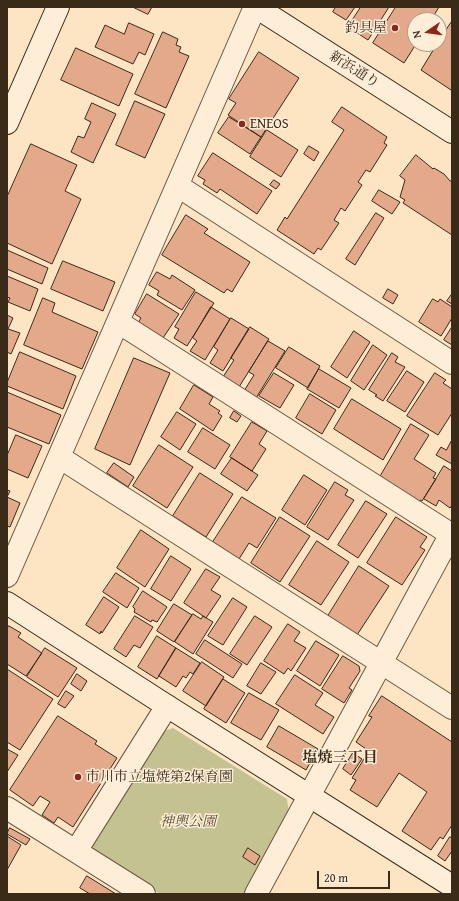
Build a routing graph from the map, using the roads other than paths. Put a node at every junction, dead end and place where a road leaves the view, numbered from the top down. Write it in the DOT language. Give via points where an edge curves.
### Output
graph roads {
  1 [pos="58,7"];
  2 [pos="255,7"];
  3 [pos="7,123"];
  4 [pos="452,132"];
  5 [pos="178,186"];
  6 [pos="118,322"];
  7 [pos="452,363"];
  8 [pos="59,457"];
  9 [pos="452,534"];
  10 [pos="7,576"];
  11 [pos="7,602"];
  12 [pos="381,663"];
  13 [pos="167,706"];
  14 [pos="452,708"];
  15 [pos="309,796"];
  16 [pos="7,808"];
  17 [pos="76,852"];
  18 [pos="452,886"];
  19 [pos="144,894"];
  20 [pos="256,894"];
  1 -- 3 [label="street"];
  2 -- 4 [label="street, 新浜通り"];
  2 -- 5 [label="street"];
  5 -- 6 [label="street"];
  5 -- 7 [label="street"];
  6 -- 8 [label="street"];
  6 -- 9 [label="street"];
  8 -- 10 [label="street"];
  8 -- 12 [label="street"];
  9 -- 12 [label="street"];
  11 -- 13 [label="street"];
  12 -- 14 [label="street"];
  12 -- 15 [label="street"];
  13 -- 15 [label="street"];
  13 -- 17 [label="street"];
  15 -- 18 [label="street"];
  15 -- 20 [label="street"];
  16 -- 17 [label="street"];
  17 -- 19 [label="street"];
}
